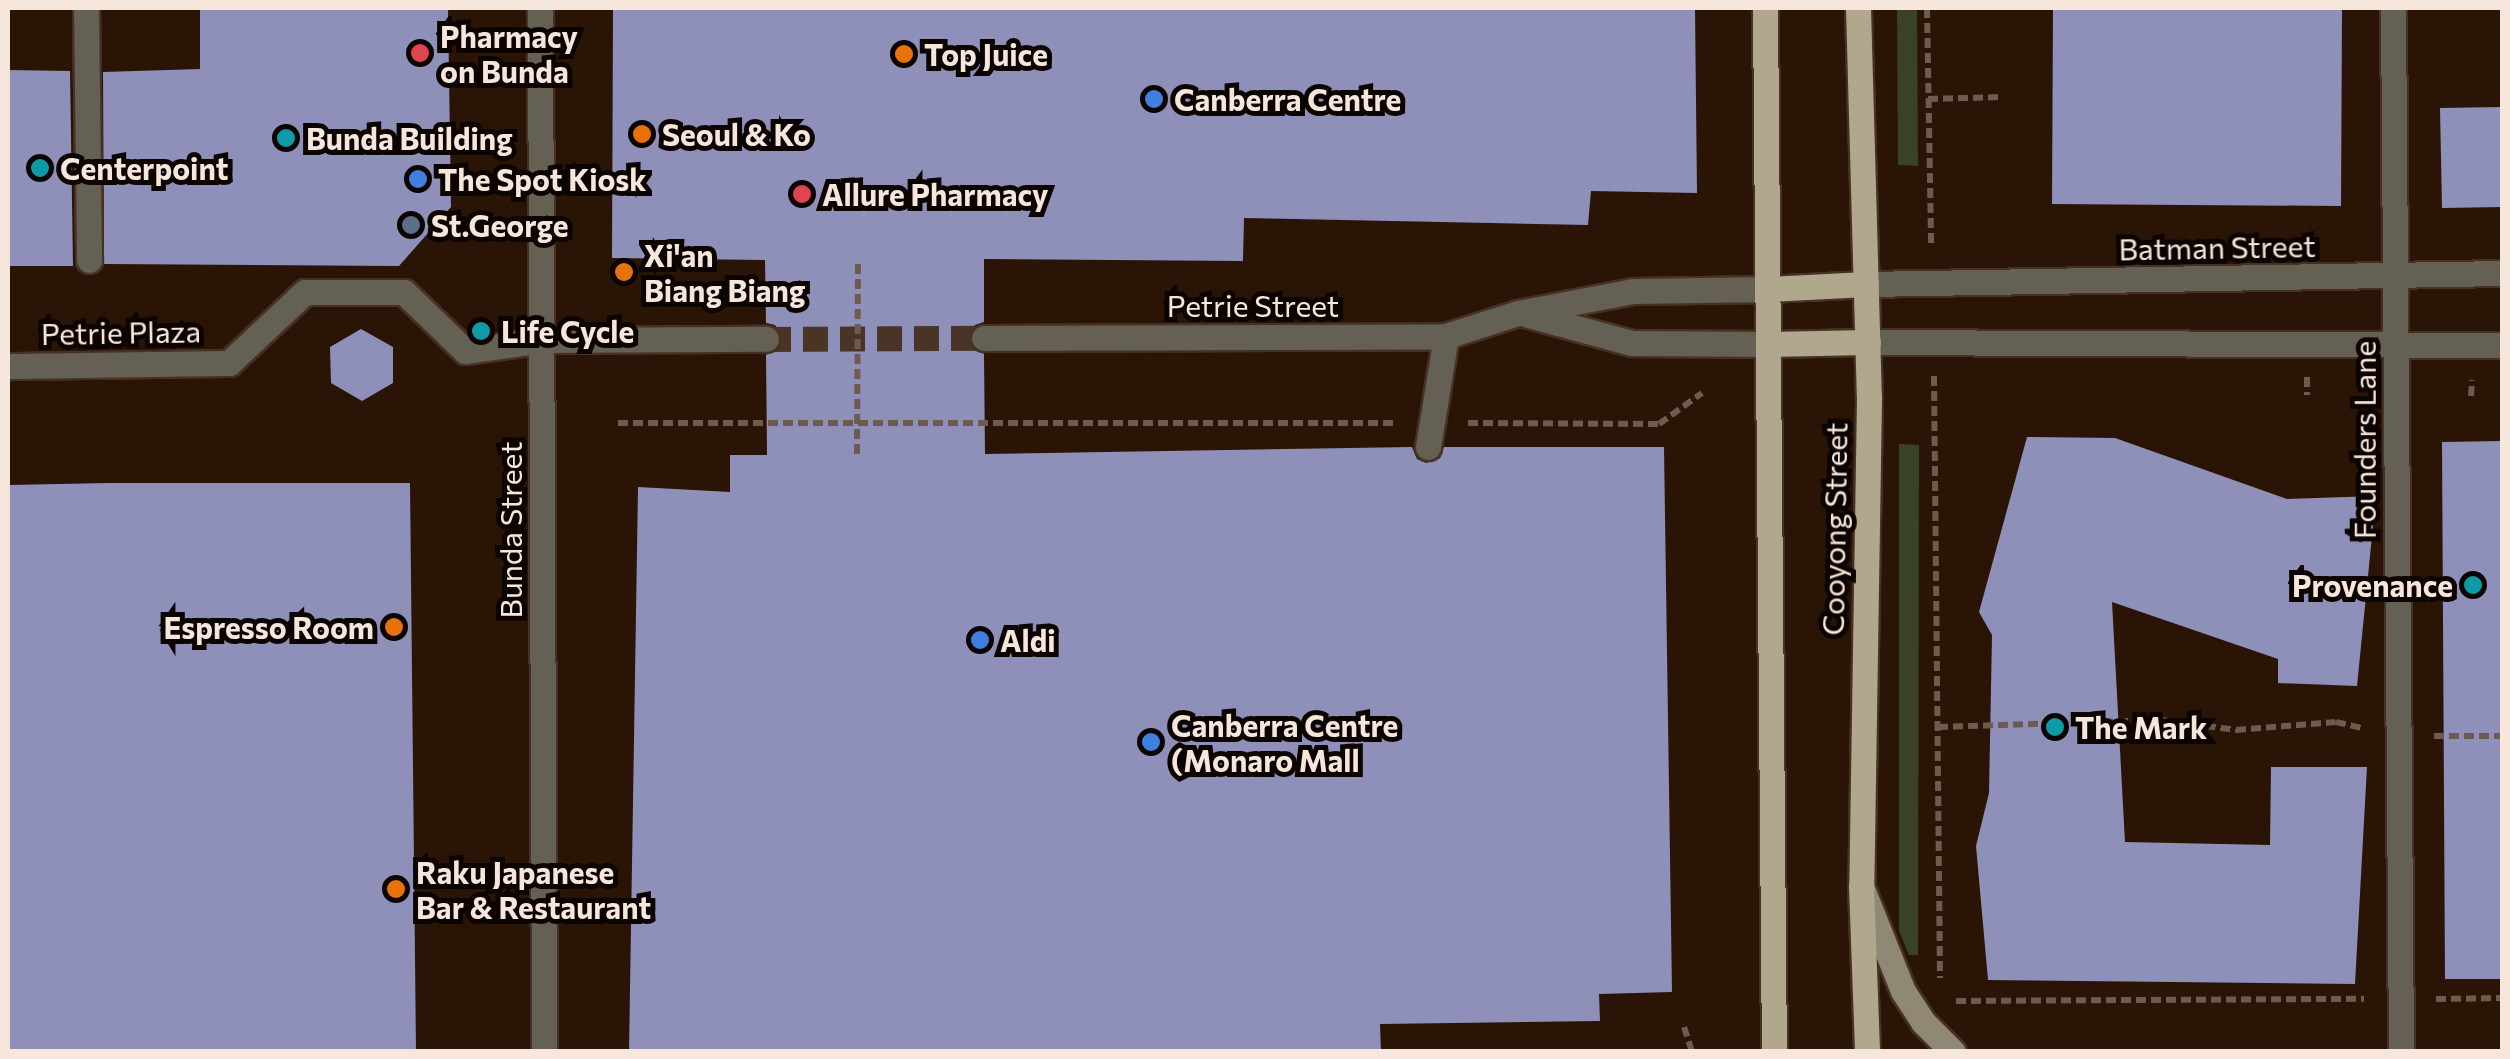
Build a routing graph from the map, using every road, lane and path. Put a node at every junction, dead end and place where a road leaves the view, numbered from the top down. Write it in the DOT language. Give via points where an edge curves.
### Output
graph roads {
  1 [pos="86,8"];
  2 [pos="540,8"];
  3 [pos="1765,8"];
  4 [pos="1858,8"];
  5 [pos="1927,8"];
  6 [pos="2393,8"];
  7 [pos="2002,97"];
  8 [pos="1928,99"];
  9 [pos="1929,219"];
  10 [pos="89,260"];
  11 [pos="858,260"];
  12 [pos="2502,273"];
  13 [pos="2395,276"];
  14 [pos="1866,284"];
  15 [pos="1932,285"];
  16 [pos="1768,288"];
  17 [pos="1518,313"];
  18 [pos="1446,336"];
  19 [pos="984,338"];
  20 [pos="766,339"];
  21 [pos="542,340"];
  22 [pos="1868,342"];
  23 [pos="1768,344"];
  24 [pos="2396,345"];
  25 [pos="2502,346"];
  26 [pos="8,366"];
  27 [pos="1702,393"];
  28 [pos="1935,394"];
  29 [pos="618,423"];
  30 [pos="857,423"];
  31 [pos="1432,435"];
  32 [pos="857,454"];
  33 [pos="1938,727"];
  34 [pos="2398,736"];
  35 [pos="2502,736"];
  36 [pos="1861,886"];
  37 [pos="1940,982"];
  38 [pos="2502,998"];
  39 [pos="2400,999"];
  40 [pos="1940,1001"];
  41 [pos="1684,1027"];
  42 [pos="544,1052"];
  43 [pos="1692,1052"];
  44 [pos="1774,1052"];
  45 [pos="1867,1052"];
  46 [pos="1952,1052"];
  47 [pos="2401,1052"];
  1 -- 10 [label="street"];
  2 -- 21 [label="street, Bunda Street"];
  3 -- 16 [label="main road, Cooyong Street"];
  4 -- 14 [label="main road, Cooyong Street"];
  5 -- 8 [label="path"];
  6 -- 13 [label="street, Founders Lane"];
  7 -- 8 [label="path"];
  8 -- 9 [label="path"];
  11 -- 30 [label="path"];
  12 -- 13 [label="street, Batman Street"];
  13 -- 15 [label="street, Batman Street"];
  13 -- 24 [label="street, Founders Lane"];
  14 -- 15 [label="street, Petrie Street"];
  14 -- 16 [label="main road, Petrie Street"];
  14 -- 22 [label="main road, Cooyong Street"];
  16 -- 17 [label="street, Petrie Street" via="1633,291"];
  16 -- 23 [label="main road, Cooyong Street"];
  17 -- 18 [label="street, Petrie Street"];
  17 -- 23 [label="street" via="1632,343"];
  18 -- 19 [label="street, Petrie Street"];
  18 -- 31 [label="street"];
  20 -- 21 [label="street"];
  21 -- 26 [label="street, Petrie Plaza" via="465,351 404,292 306,292 230,363"];
  21 -- 42 [label="street, Bunda Street"];
  22 -- 23 [label="main road"];
  22 -- 24 [label="street"];
  22 -- 36 [label="main road, Cooyong Street"];
  23 -- 44 [label="main road, Cooyong Street"];
  24 -- 25 [label="street"];
  24 -- 34 [label="street, Founders Lane"];
  27 -- 31 [label="path" via="1659,424"];
  28 -- 33 [label="path"];
  29 -- 30 [label="path"];
  30 -- 31 [label="path"];
  30 -- 32 [label="path"];
  33 -- 34 [label="path" via="2162,720 2236,730 2336,722"];
  33 -- 37 [label="path"];
  34 -- 35 [label="path"];
  34 -- 39 [label="street, Founders Lane"];
  36 -- 45 [label="main road, Cooyong Street"];
  36 -- 46 [label="main road" via="1903,991"];
  38 -- 39 [label="path"];
  39 -- 40 [label="path"];
  39 -- 47 [label="street, Founders Lane"];
  41 -- 43 [label="path"];
}
